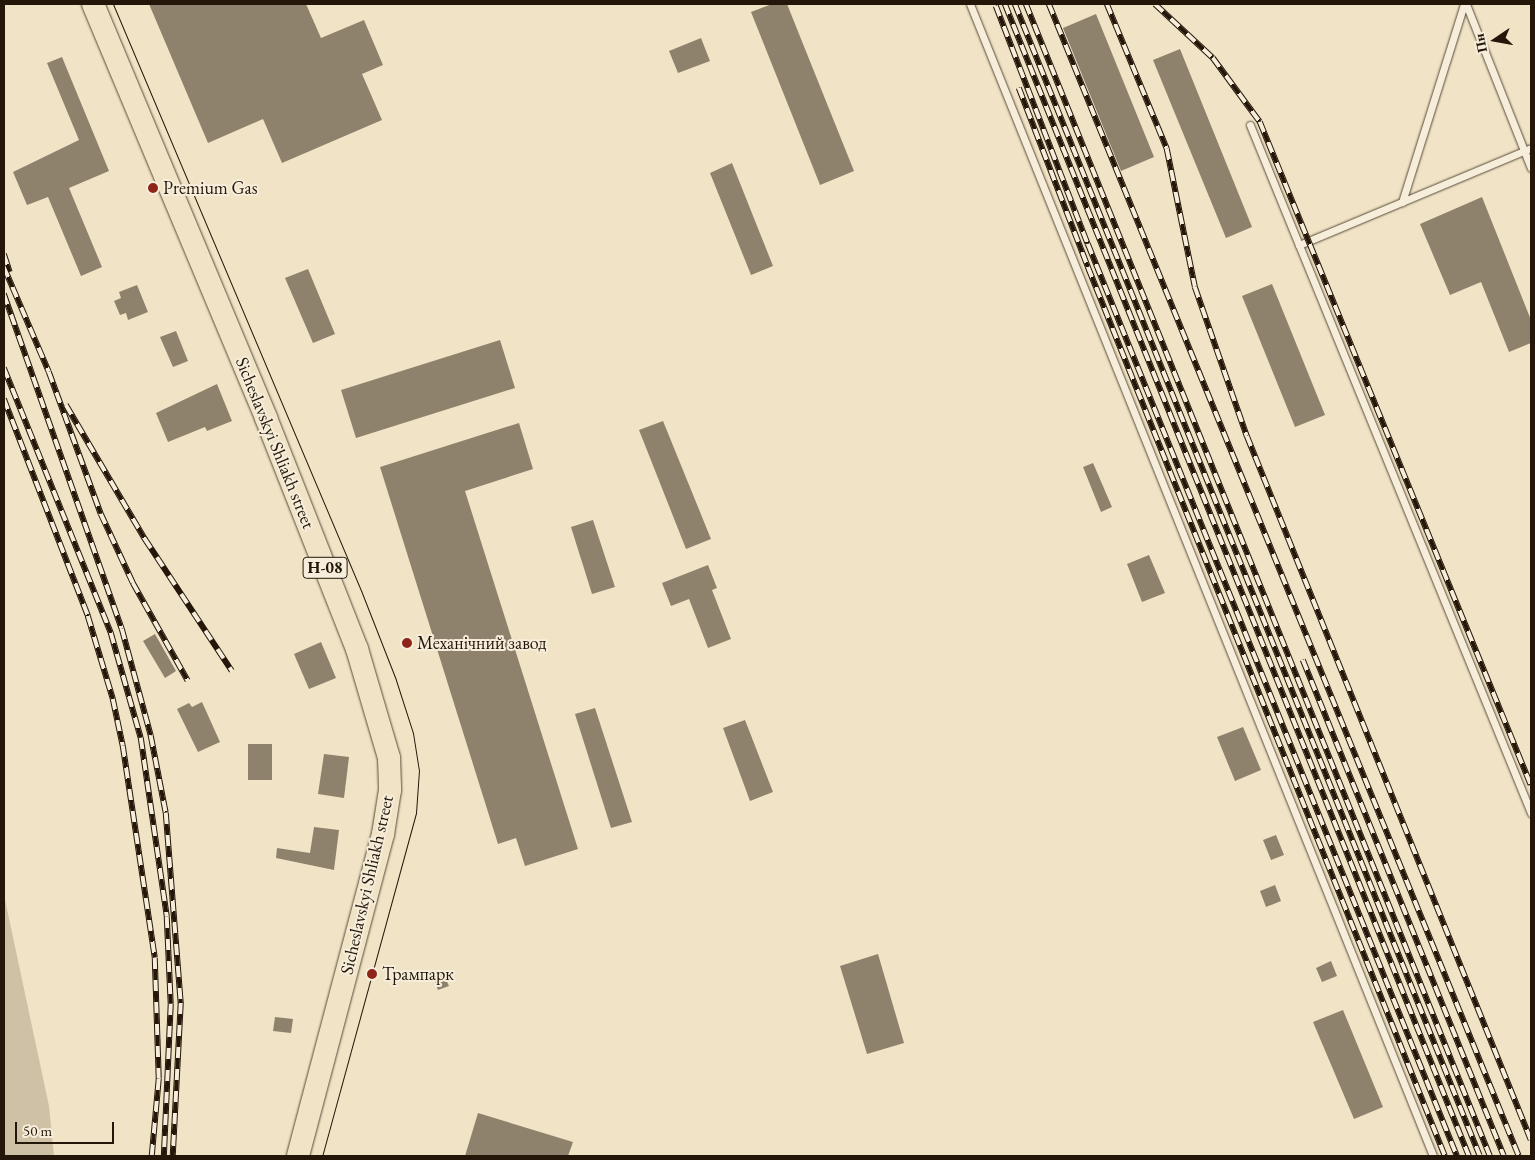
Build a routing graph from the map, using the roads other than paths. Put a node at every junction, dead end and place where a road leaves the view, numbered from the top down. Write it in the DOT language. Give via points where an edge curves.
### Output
graph roads {
  1 [pos="93,4"];
  2 [pos="970,4"];
  3 [pos="1465,4"];
  4 [pos="1250,125"];
  5 [pos="1528,150"];
  6 [pos="1531,168"];
  7 [pos="1402,202"];
  8 [pos="1299,245"];
  9 [pos="1531,813"];
  10 [pos="298,1156"];
  11 [pos="1433,1156"];
  1 -- 10 [label="main road, Sicheslavskyi Shliakh street / Н-08" via="258,399 350,631 373,696 389,758 390,790 383,834"];
  2 -- 11 [label="lane"];
  3 -- 5 [label="lane"];
  3 -- 7 [label="lane"];
  4 -- 8 [label="lane"];
  5 -- 6 [label="lane"];
  5 -- 7 [label="lane"];
  7 -- 8 [label="lane"];
  8 -- 9 [label="lane"];
}
